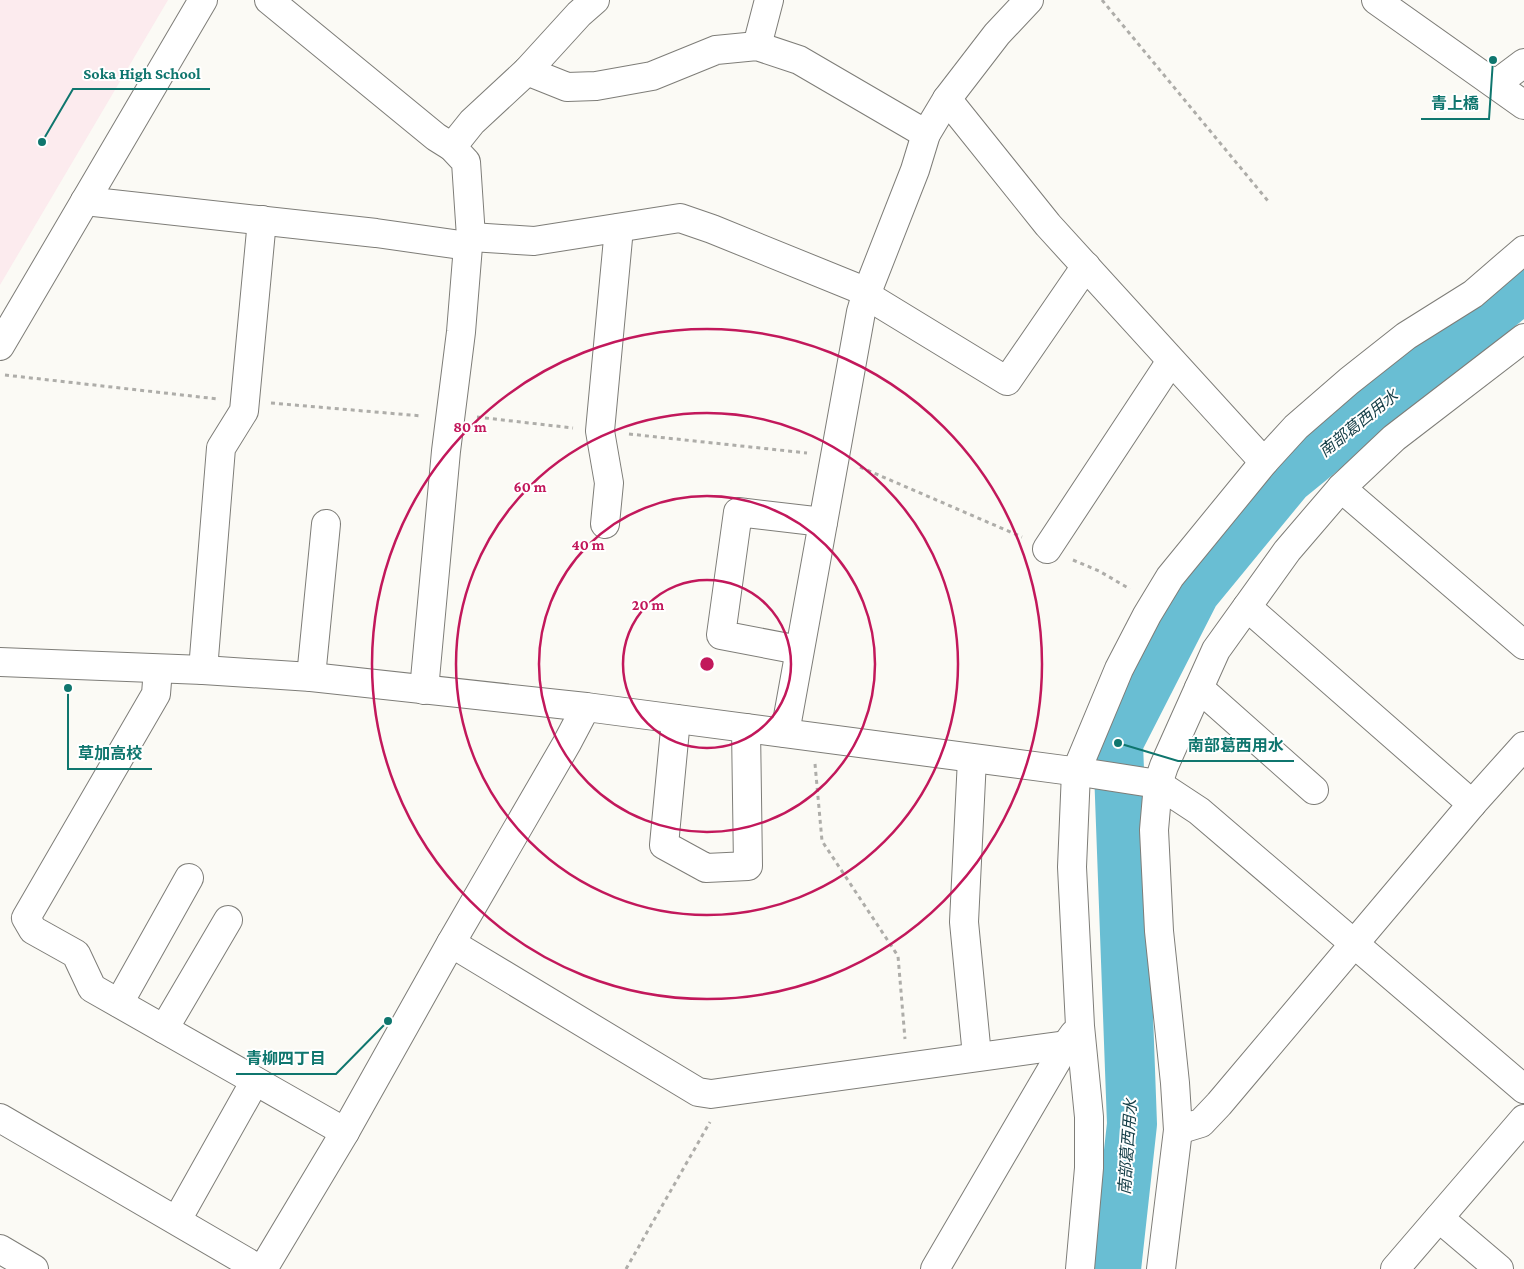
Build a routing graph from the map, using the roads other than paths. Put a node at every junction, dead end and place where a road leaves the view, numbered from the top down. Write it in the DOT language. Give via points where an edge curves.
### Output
graph roads {
  1 [pos="203,0"];
  2 [pos="269,0"];
  3 [pos="769,0"];
  4 [pos="1029,0"];
  5 [pos="1376,0"];
  6 [pos="581,5"];
  7 [pos="757,46"];
  8 [pos="1524,63"];
  9 [pos="527,71"];
  10 [pos="1496,84"];
  11 [pos="947,100"];
  12 [pos="1524,105"];
  13 [pos="926,134"];
  14 [pos="452,147"];
  15 [pos="85,201"];
  16 [pos="262,220"];
  17 [pos="619,228"];
  18 [pos="469,242"];
  19 [pos="1524,250"];
  20 [pos="1086,266"];
  21 [pos="867,293"];
  22 [pos="1524,338"];
  23 [pos="0,346"];
  24 [pos="1172,361"];
  25 [pos="1264,462"];
  26 [pos="1341,488"];
  27 [pos="823,522"];
  28 [pos="326,524"];
  29 [pos="605,524"];
  30 [pos="1047,549"];
  31 [pos="1247,607"];
  32 [pos="1524,645"];
  33 [pos="799,650"];
  34 [pos="0,662"];
  35 [pos="158,669"];
  36 [pos="203,670"];
  37 [pos="311,678"];
  38 [pos="1199,688"];
  39 [pos="424,690"];
  40 [pos="586,707"];
  41 [pos="676,719"];
  42 [pos="746,728"];
  43 [pos="785,733"];
  44 [pos="1524,746"];
  45 [pos="972,759"];
  46 [pos="1082,772"];
  47 [pos="1150,782"];
  48 [pos="1314,790"];
  49 [pos="1472,804"];
  50 [pos="189,878"];
  51 [pos="228,920"];
  52 [pos="451,943"];
  53 [pos="1356,943"];
  54 [pos="119,1003"];
  55 [pos="164,1028"];
  56 [pos="1073,1035"];
  57 [pos="977,1056"];
  58 [pos="255,1081"];
  59 [pos="1524,1089"];
  60 [pos="0,1118"];
  61 [pos="1524,1119"];
  62 [pos="1178,1130"];
  63 [pos="345,1132"];
  64 [pos="1439,1218"];
  65 [pos="177,1220"];
  66 [pos="0,1249"];
  67 [pos="34,1269"];
  68 [pos="261,1269"];
  69 [pos="935,1269"];
  70 [pos="1080,1269"];
  71 [pos="1161,1269"];
  72 [pos="1395,1269"];
  73 [pos="1499,1269"];
  1 -- 15 [label="street"];
  2 -- 14 [label="street"];
  3 -- 7 [label="street"];
  4 -- 11 [label="street" via="997,34"];
  5 -- 10 [label="street"];
  6 -- 9 [label="street"];
  7 -- 9 [label="street" via="716,50 652,76 596,86 567,87"];
  7 -- 13 [label="street" via="799,60"];
  8 -- 10 [label="street"];
  9 -- 14 [label="street" via="472,122"];
  10 -- 12 [label="street"];
  11 -- 13 [label="street"];
  11 -- 20 [label="street" via="1048,225"];
  13 -- 21 [label="street"];
  14 -- 18 [label="street" via="466,162"];
  15 -- 16 [label="street"];
  15 -- 23 [label="street"];
  16 -- 18 [label="street"];
  16 -- 36 [label="street" via="244,411 221,448"];
  17 -- 18 [label="street" via="534,241"];
  17 -- 21 [label="street" via="680,218"];
  17 -- 29 [label="street" via="600,431 609,483"];
  18 -- 39 [label="street"];
  19 -- 25 [label="street" via="1473,294 1406,336 1349,382 1296,427"];
  20 -- 21 [label="street" via="1007,381"];
  20 -- 24 [label="street"];
  21 -- 27 [label="street"];
  22 -- 26 [label="street" via="1394,438"];
  24 -- 25 [label="street"];
  24 -- 30 [label="street"];
  25 -- 46 [label="street" via="1170,578 1146,615 1119,669"];
  26 -- 31 [label="street" via="1286,551"];
  26 -- 32 [label="street"];
  27 -- 33 [label="street"];
  27 -- 33 [label="street" via="738,512 721,635"];
  28 -- 37 [label="street"];
  31 -- 38 [label="street" via="1216,650"];
  31 -- 49 [label="street"];
  33 -- 43 [label="street"];
  34 -- 35 [label="street"];
  35 -- 36 [label="street"];
  35 -- 54 [label="street" via="156,694 26,918 33,930 76,954 92,988"];
  36 -- 37 [label="street"];
  37 -- 39 [label="street"];
  38 -- 47 [label="street" via="1172,746"];
  38 -- 48 [label="street"];
  39 -- 40 [label="street"];
  40 -- 41 [label="street"];
  40 -- 52 [label="street"];
  41 -- 42 [label="street"];
  41 -- 42 [label="street" via="664,845 706,868 748,866"];
  42 -- 43 [label="street"];
  43 -- 45 [label="street"];
  44 -- 49 [label="street"];
  45 -- 46 [label="street"];
  45 -- 57 [label="street" via="964,922"];
  46 -- 47 [label="street"];
  46 -- 56 [label="street" via="1072,868"];
  47 -- 53 [label="street" via="1199,811"];
  47 -- 62 [label="street" via="1159,931"];
  49 -- 53 [label="street"];
  50 -- 54 [label="street"];
  51 -- 55 [label="street"];
  52 -- 57 [label="street" via="698,1092 711,1094"];
  52 -- 63 [label="street"];
  53 -- 59 [label="street"];
  53 -- 62 [label="street" via="1201,1123"];
  54 -- 55 [label="street"];
  55 -- 58 [label="street"];
  56 -- 57 [label="street"];
  56 -- 69 [label="street"];
  56 -- 70 [label="street" via="1089,1116 1089,1168"];
  58 -- 63 [label="street"];
  58 -- 65 [label="street"];
  60 -- 65 [label="street"];
  61 -- 64 [label="street"];
  62 -- 71 [label="street"];
  63 -- 68 [label="street"];
  64 -- 72 [label="street"];
  64 -- 73 [label="street"];
  65 -- 68 [label="street"];
  66 -- 67 [label="street"];
}
